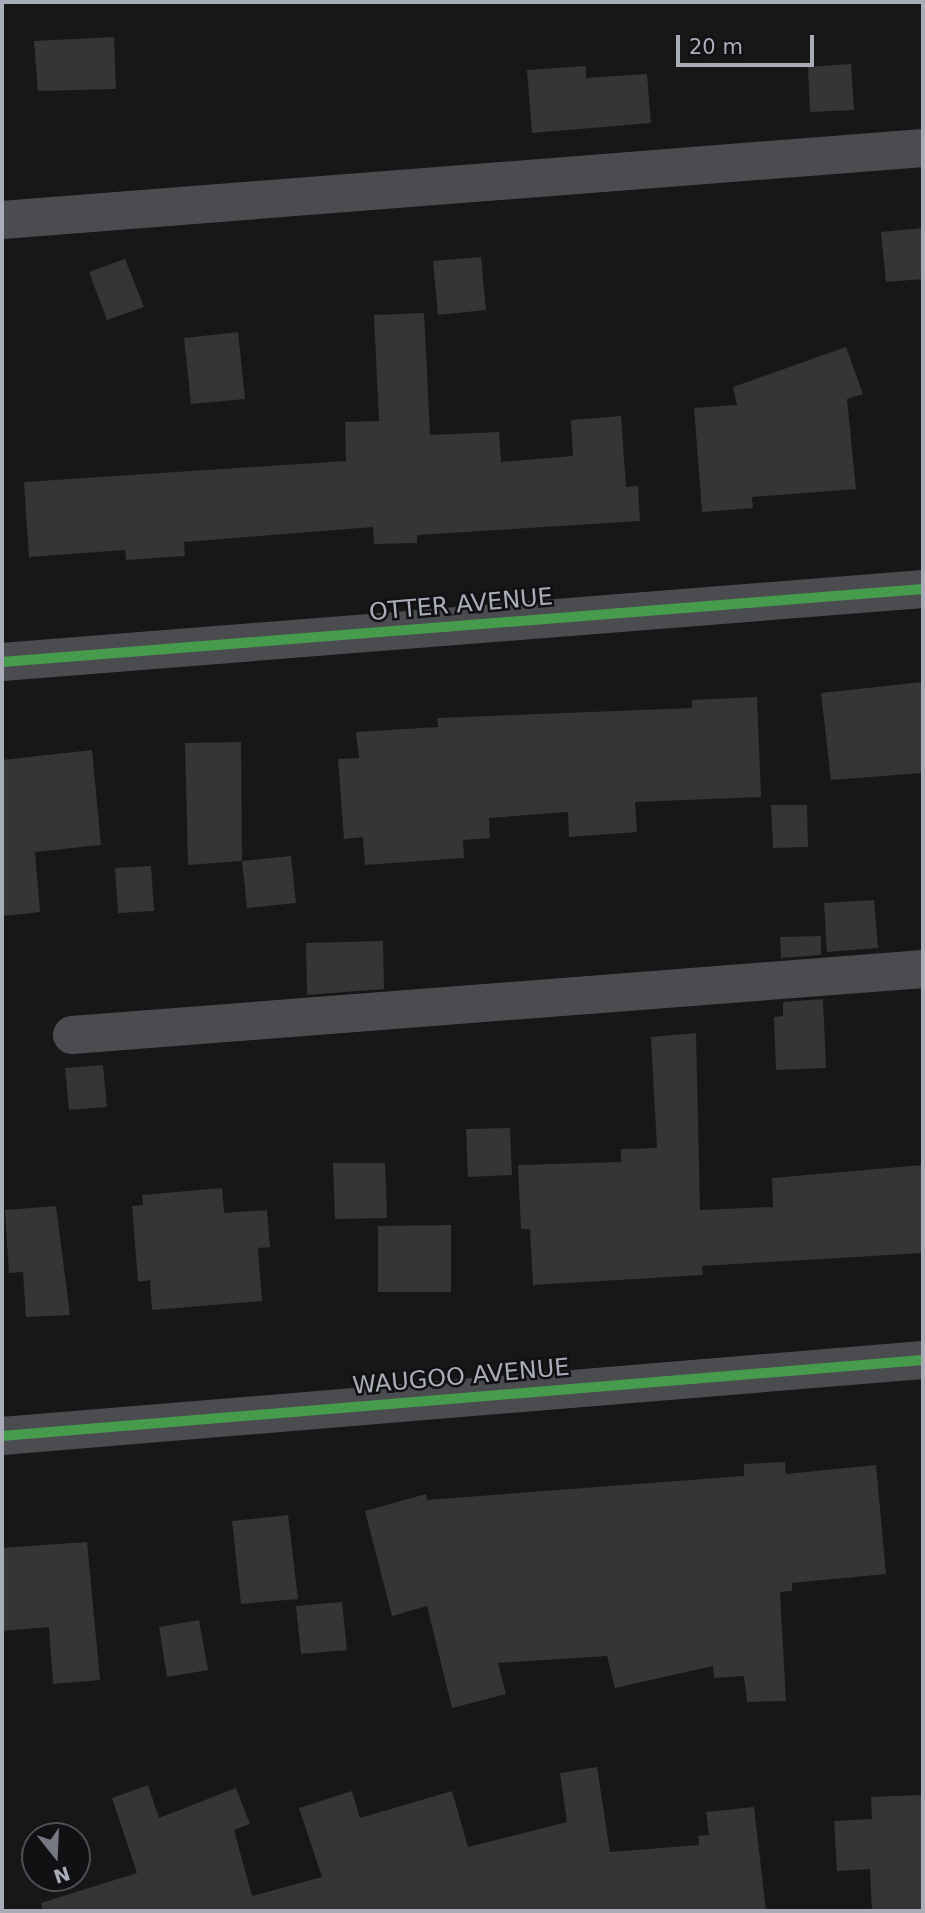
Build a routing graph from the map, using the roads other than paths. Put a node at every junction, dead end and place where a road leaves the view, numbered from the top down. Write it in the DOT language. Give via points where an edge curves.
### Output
graph roads {
  1 [pos="923,148"];
  2 [pos="2,220"];
  3 [pos="923,589"];
  4 [pos="2,662"];
  5 [pos="923,969"];
  6 [pos="72,1035"];
  7 [pos="923,1360"];
  8 [pos="2,1436"];
  1 -- 2 [label="street"];
  3 -- 4 [label="street, OTTER AVENUE"];
  5 -- 6 [label="street"];
  7 -- 8 [label="street, WAUGOO AVENUE"];
}
